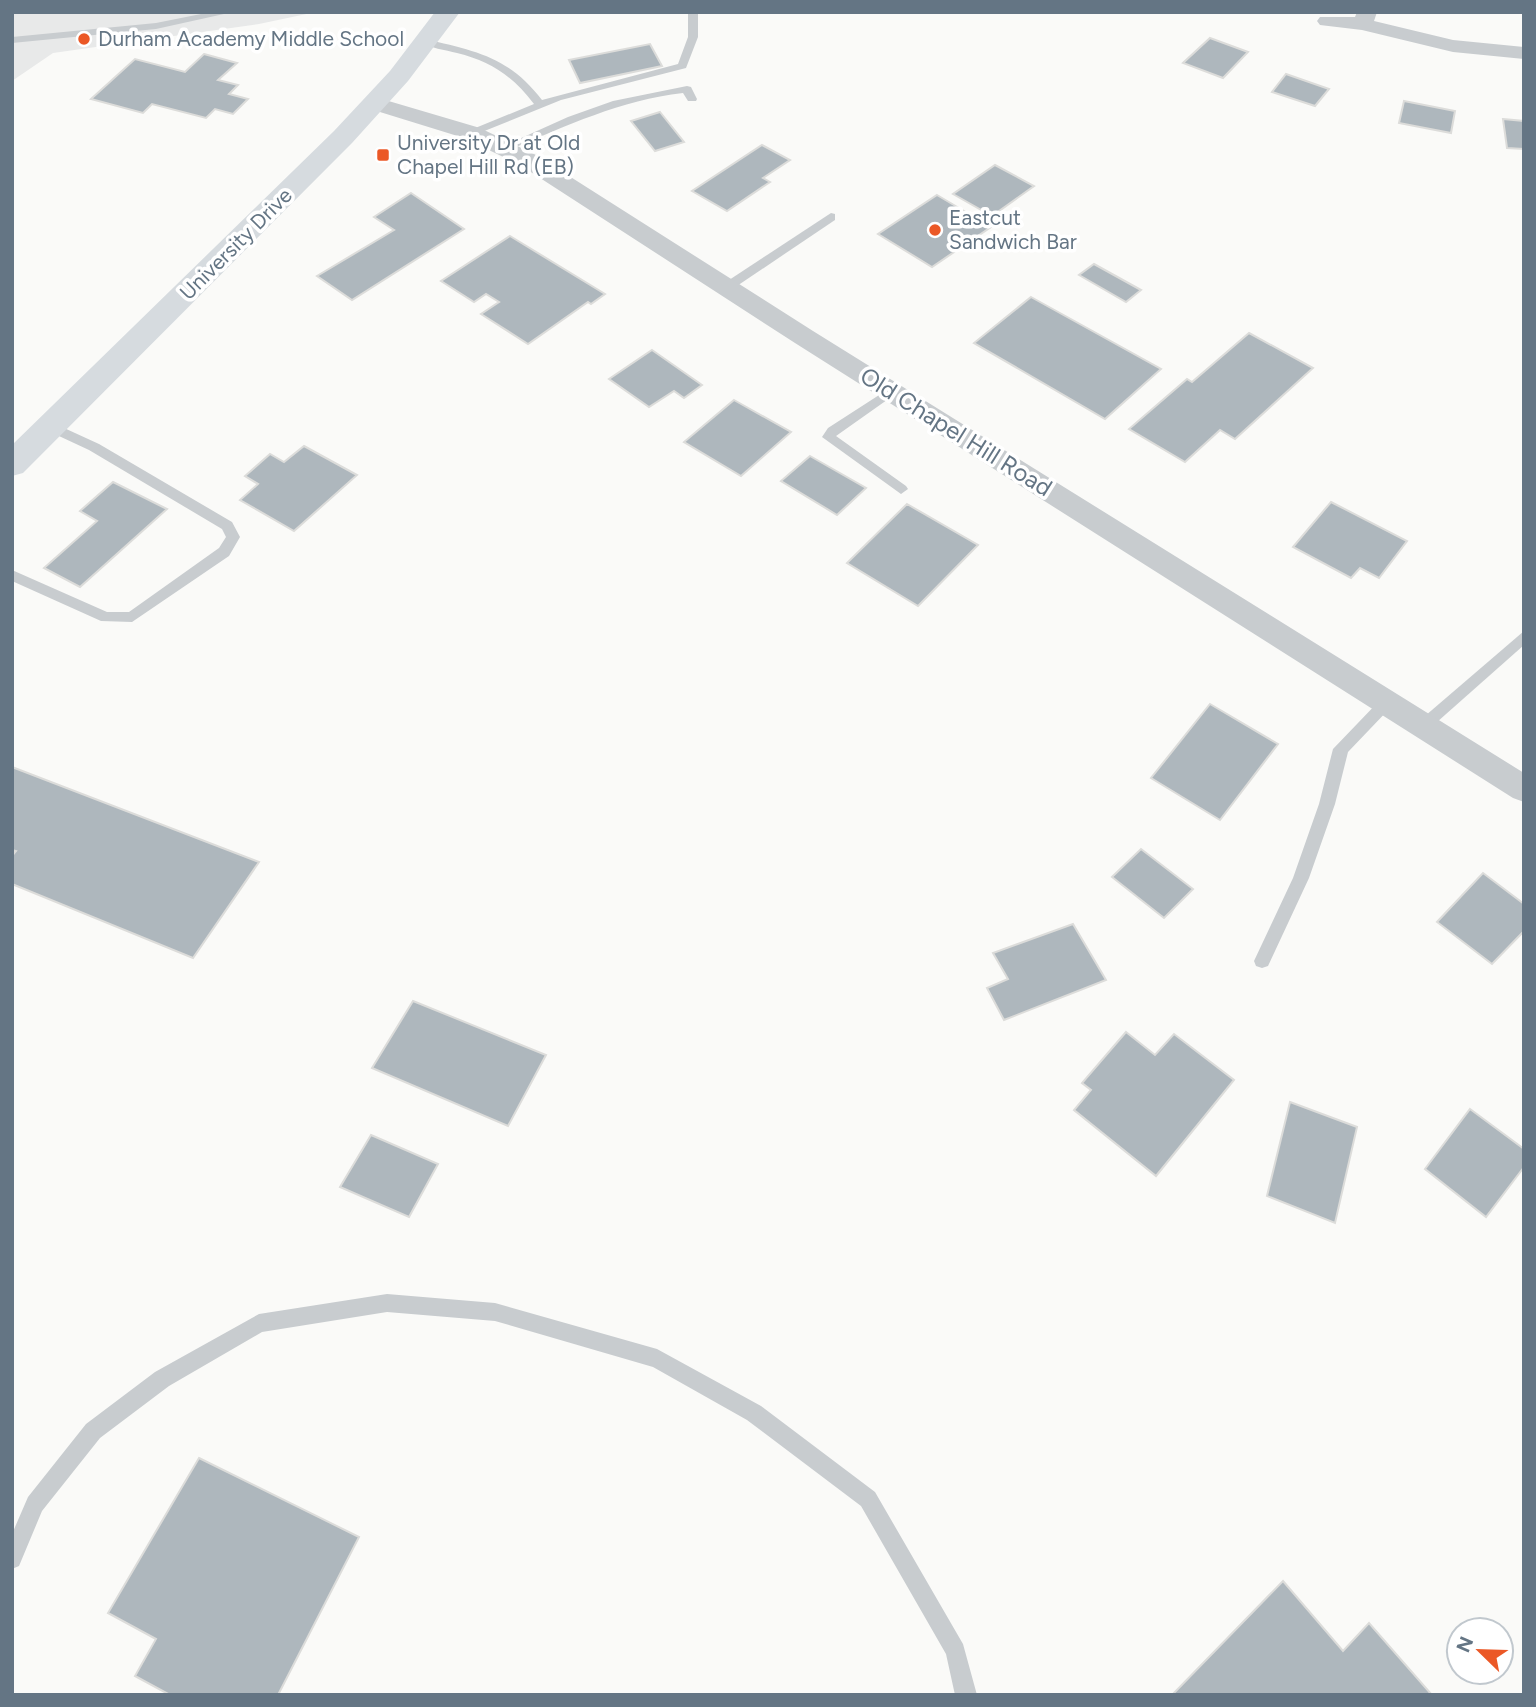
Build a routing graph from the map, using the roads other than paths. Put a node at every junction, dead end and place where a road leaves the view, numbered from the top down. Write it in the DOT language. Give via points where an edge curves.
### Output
graph roads {
  1 [pos="228,12"];
  2 [pos="448,12"];
  3 [pos="693,12"];
  4 [pos="1364,18"];
  5 [pos="1327,21"];
  6 [pos="12,40"];
  7 [pos="425,42"];
  8 [pos="1524,53"];
  9 [pos="692,99"];
  10 [pos="375,103"];
  11 [pos="540,104"];
  12 [pos="472,133"];
  13 [pos="505,148"];
  14 [pos="831,217"];
  15 [pos="727,287"];
  16 [pos="890,392"];
  17 [pos="51,427"];
  18 [pos="12,465"];
  19 [pos="901,489"];
  20 [pos="12,575"];
  21 [pos="1524,636"];
  22 [pos="1386,703"];
  23 [pos="1423,726"];
  24 [pos="1524,789"];
  25 [pos="1262,961"];
  26 [pos="12,1559"];
  27 [pos="966,1695"];
  1 -- 6 [label="lane" via="156,26"];
  2 -- 7 [label="main road, University Drive"];
  3 -- 11 [label="lane" via="692,37 682,66"];
  4 -- 5 [label="street"];
  4 -- 8 [label="street" via="1453,46"];
  7 -- 10 [label="main road, University Drive"];
  7 -- 11 [label="lane" via="496,60 528,86"];
  9 -- 13 [label="lane" via="687,89 651,92"];
  10 -- 12 [label="street, Old Chapel Hill Road"];
  10 -- 17 [label="main road, University Drive"];
  11 -- 12 [label="lane"];
  12 -- 13 [label="street, Old Chapel Hill Road"];
  13 -- 15 [label="street, Old Chapel Hill Road"];
  14 -- 15 [label="lane"];
  15 -- 16 [label="street, Old Chapel Hill Road"];
  16 -- 19 [label="lane" via="828,437"];
  16 -- 22 [label="street, Old Chapel Hill Road"];
  17 -- 18 [label="main road, University Drive"];
  17 -- 20 [label="lane" via="94,447 228,526 233,537 224,552 131,617 106,617"];
  21 -- 23 [label="lane"];
  22 -- 23 [label="street, Old Chapel Hill Road"];
  22 -- 25 [label="lane" via="1340,749 1301,878"];
  23 -- 24 [label="street, Old Chapel Hill Road"];
  26 -- 27 [label="lane" via="35,1504 93,1431 162,1379 259,1323 387,1303 495,1312 657,1359 754,1413 868,1499 956,1651"];
}
